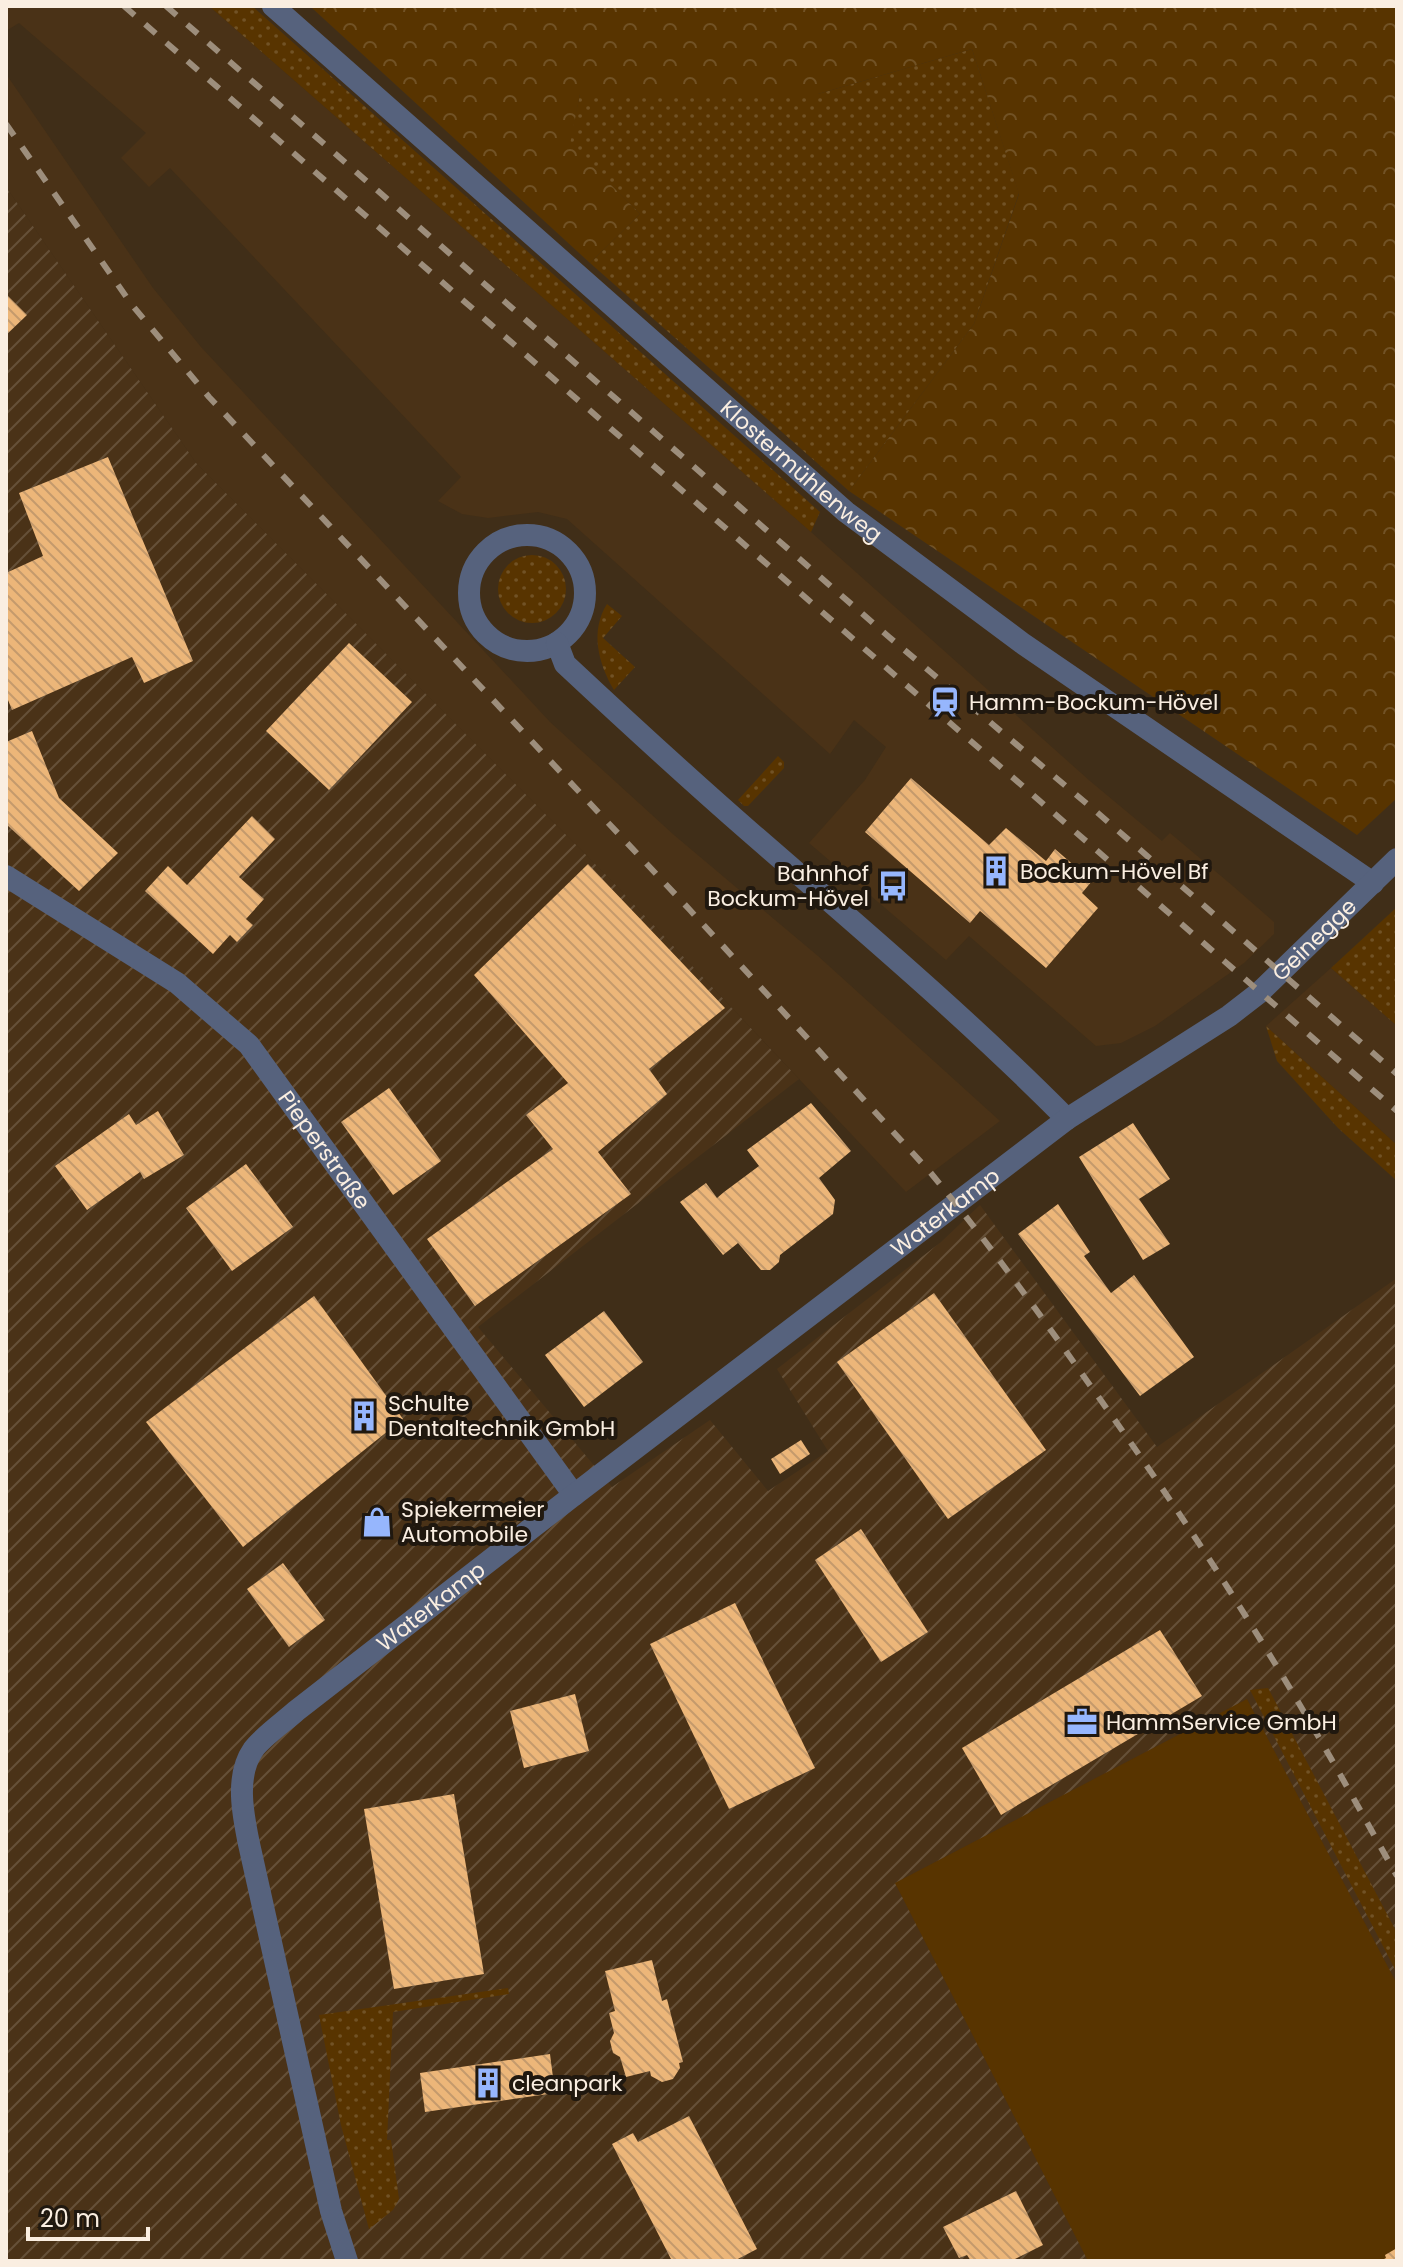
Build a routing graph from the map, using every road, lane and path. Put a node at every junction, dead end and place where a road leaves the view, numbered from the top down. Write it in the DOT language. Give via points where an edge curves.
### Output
graph roads {
  1 [pos="273,6"];
  2 [pos="557,643"];
  3 [pos="1397,859"];
  4 [pos="6,876"];
  5 [pos="1373,883"];
  6 [pos="1229,1016"];
  7 [pos="1067,1119"];
  8 [pos="574,1495"];
  9 [pos="347,2261"];
  1 -- 5 [label="street, Klostermühlenweg" via="846,512 1022,643"];
  2 -- 2 [label="street" via="578,622 586,593 578,563 557,542 527,534 498,542 476,563 469,593 476,622 498,643 527,651"];
  2 -- 7 [label="street" via="565,664 1008,1059"];
  3 -- 5 [label="street, Geinegge"];
  4 -- 8 [label="street, Pieperstraße" via="177,983 249,1045"];
  5 -- 6 [label="street, Geinegge"];
  6 -- 7 [label="street, Waterkamp"];
  7 -- 8 [label="street, Waterkamp"];
  8 -- 9 [label="street, Waterkamp" via="296,1711 253,1749 244,1771 242,1807 251,1857 331,2211"];
}
